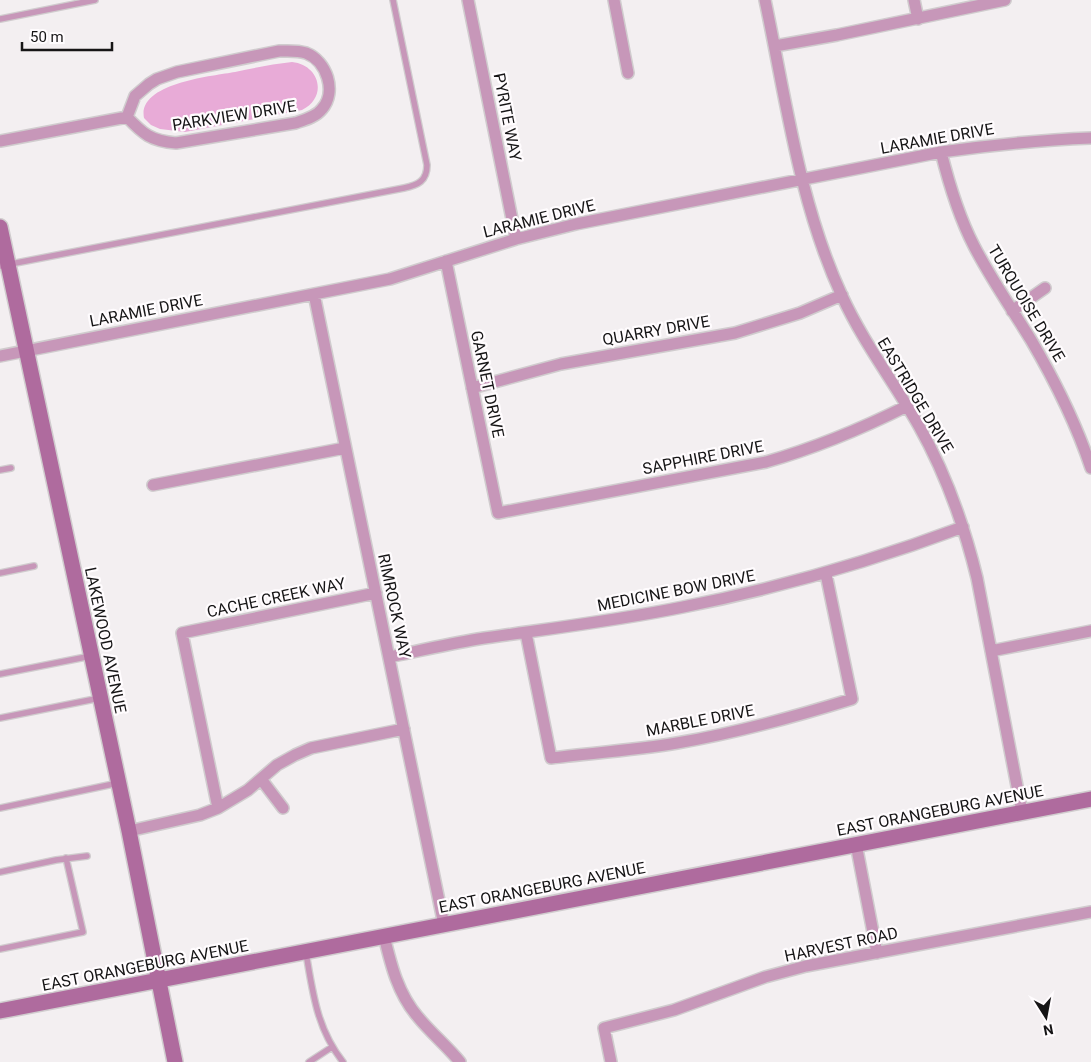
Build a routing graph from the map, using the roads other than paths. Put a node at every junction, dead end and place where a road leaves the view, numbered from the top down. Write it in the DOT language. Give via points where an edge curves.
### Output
graph roads {
  1 [pos="95,0"];
  2 [pos="393,0"];
  3 [pos="468,0"];
  4 [pos="614,0"];
  5 [pos="765,0"];
  6 [pos="914,0"];
  7 [pos="1005,0"];
  8 [pos="0,19"];
  9 [pos="918,19"];
  10 [pos="775,46"];
  11 [pos="628,73"];
  12 [pos="127,117"];
  13 [pos="1091,138"];
  14 [pos="0,141"];
  15 [pos="941,152"];
  16 [pos="802,180"];
  17 [pos="0,227"];
  18 [pos="516,239"];
  19 [pos="446,261"];
  20 [pos="4,265"];
  21 [pos="1045,288"];
  22 [pos="314,294"];
  23 [pos="842,296"];
  24 [pos="1012,311"];
  25 [pos="28,350"];
  26 [pos="0,356"];
  27 [pos="472,388"];
  28 [pos="907,406"];
  29 [pos="346,448"];
  30 [pos="11,468"];
  31 [pos="1091,468"];
  32 [pos="0,470"];
  33 [pos="153,485"];
  34 [pos="498,513"];
  35 [pos="963,527"];
  36 [pos="34,566"];
  37 [pos="0,573"];
  38 [pos="826,574"];
  39 [pos="376,593"];
  40 [pos="1091,631"];
  41 [pos="526,633"];
  42 [pos="992,651"];
  43 [pos="92,656"];
  44 [pos="389,657"];
  45 [pos="0,674"];
  46 [pos="100,698"];
  47 [pos="0,718"];
  48 [pos="404,729"];
  49 [pos="261,779"];
  50 [pos="118,783"];
  51 [pos="1091,799"];
  52 [pos="0,808"];
  53 [pos="218,808"];
  54 [pos="283,808"];
  55 [pos="1022,812"];
  56 [pos="129,831"];
  57 [pos="856,844"];
  58 [pos="87,856"];
  59 [pos="66,858"];
  60 [pos="0,872"];
  61 [pos="1091,912"];
  62 [pos="444,924"];
  63 [pos="384,936"];
  64 [pos="0,949"];
  65 [pos="306,951"];
  66 [pos="877,953"];
  67 [pos="159,979"];
  68 [pos="1,1008"];
  69 [pos="332,1047"];
  70 [pos="175,1062"];
  71 [pos="309,1062"];
  72 [pos="343,1062"];
  73 [pos="460,1062"];
  74 [pos="611,1062"];
  1 -- 8 [label="lane"];
  2 -- 20 [label="lane" via="427,165 423,180 404,188"];
  3 -- 18 [label="street, PYRITE WAY"];
  4 -- 11 [label="street"];
  5 -- 10 [label="street, EASTRIDGE DRIVE"];
  6 -- 9 [label="street"];
  7 -- 9 [label="street"];
  9 -- 10 [label="street"];
  10 -- 16 [label="street, EASTRIDGE DRIVE"];
  12 -- 12 [label="street, PARKVIEW DRIVE" via="141,133 176,143 294,123 322,110 329,95 328,78 320,64 307,54 279,51 158,79 135,96"];
  12 -- 14 [label="street"];
  13 -- 15 [label="street, LARAMIE DRIVE" via="999,144"];
  15 -- 16 [label="street, LARAMIE DRIVE"];
  15 -- 24 [label="street, TURQUOISE DRIVE" via="973,244"];
  16 -- 18 [label="street, LARAMIE DRIVE" via="576,224"];
  16 -- 23 [label="street, EASTRIDGE DRIVE" via="823,249"];
  17 -- 20 [label="street, LAKEWOOD AVENUE"];
  18 -- 19 [label="street, LARAMIE DRIVE"];
  19 -- 22 [label="street, LARAMIE DRIVE" via="390,279"];
  19 -- 27 [label="street, GARNET DRIVE"];
  20 -- 25 [label="street, LAKEWOOD AVENUE"];
  21 -- 24 [label="street"];
  22 -- 25 [label="street, LARAMIE DRIVE"];
  22 -- 29 [label="street, RIMROCK WAY"];
  23 -- 27 [label="street, QUARRY DRIVE" via="735,333 561,364"];
  23 -- 28 [label="street, EASTRIDGE DRIVE" via="877,362"];
  24 -- 31 [label="street, TURQUOISE DRIVE" via="1054,380"];
  25 -- 26 [label="street, LARAMIE DRIVE"];
  25 -- 43 [label="street, LAKEWOOD AVENUE"];
  27 -- 34 [label="street, GARNET DRIVE"];
  28 -- 34 [label="street, SAPPHIRE DRIVE" via="830,442 766,462"];
  28 -- 35 [label="street, EASTRIDGE DRIVE" via="941,470"];
  29 -- 33 [label="street"];
  29 -- 39 [label="street, RIMROCK WAY"];
  30 -- 32 [label="lane"];
  35 -- 38 [label="street, MEDICINE BOW DRIVE"];
  35 -- 42 [label="street, EASTRIDGE DRIVE"];
  36 -- 37 [label="lane"];
  38 -- 41 [label="street, MEDICINE BOW DRIVE" via="683,608"];
  38 -- 41 [label="street, MARBLE DRIVE" via="852,699 736,731 624,750 551,758"];
  39 -- 44 [label="street, RIMROCK WAY"];
  39 -- 53 [label="street, CACHE CREEK WAY" via="182,633"];
  40 -- 42 [label="street"];
  41 -- 44 [label="street, MEDICINE BOW DRIVE" via="476,639"];
  42 -- 55 [label="street, EASTRIDGE DRIVE"];
  43 -- 45 [label="lane"];
  43 -- 46 [label="street, LAKEWOOD AVENUE"];
  44 -- 48 [label="street, RIMROCK WAY"];
  46 -- 47 [label="lane"];
  46 -- 50 [label="street, LAKEWOOD AVENUE"];
  48 -- 49 [label="street" via="311,748 277,765"];
  48 -- 62 [label="street, RIMROCK WAY"];
  49 -- 53 [label="street"];
  49 -- 54 [label="street"];
  50 -- 52 [label="lane"];
  50 -- 56 [label="street, LAKEWOOD AVENUE"];
  51 -- 55 [label="street, EAST ORANGEBURG AVENUE"];
  53 -- 56 [label="street"];
  55 -- 57 [label="street, EAST ORANGEBURG AVENUE"];
  56 -- 67 [label="street, LAKEWOOD AVENUE"];
  57 -- 62 [label="street, EAST ORANGEBURG AVENUE"];
  57 -- 66 [label="street"];
  58 -- 59 [label="lane"];
  59 -- 60 [label="lane"];
  59 -- 64 [label="lane" via="83,932"];
  61 -- 66 [label="street, HARVEST ROAD"];
  62 -- 63 [label="street, EAST ORANGEBURG AVENUE"];
  63 -- 65 [label="street, EAST ORANGEBURG AVENUE"];
  63 -- 73 [label="street" via="392,969 406,1001"];
  65 -- 67 [label="street, EAST ORANGEBURG AVENUE"];
  65 -- 69 [label="lane" via="315,1004"];
  66 -- 74 [label="street, HARVEST ROAD" via="765,977 674,1010 604,1028"];
  67 -- 68 [label="street, EAST ORANGEBURG AVENUE"];
  67 -- 70 [label="street, LAKEWOOD AVENUE"];
  69 -- 71 [label="lane"];
  69 -- 72 [label="lane"];
}
